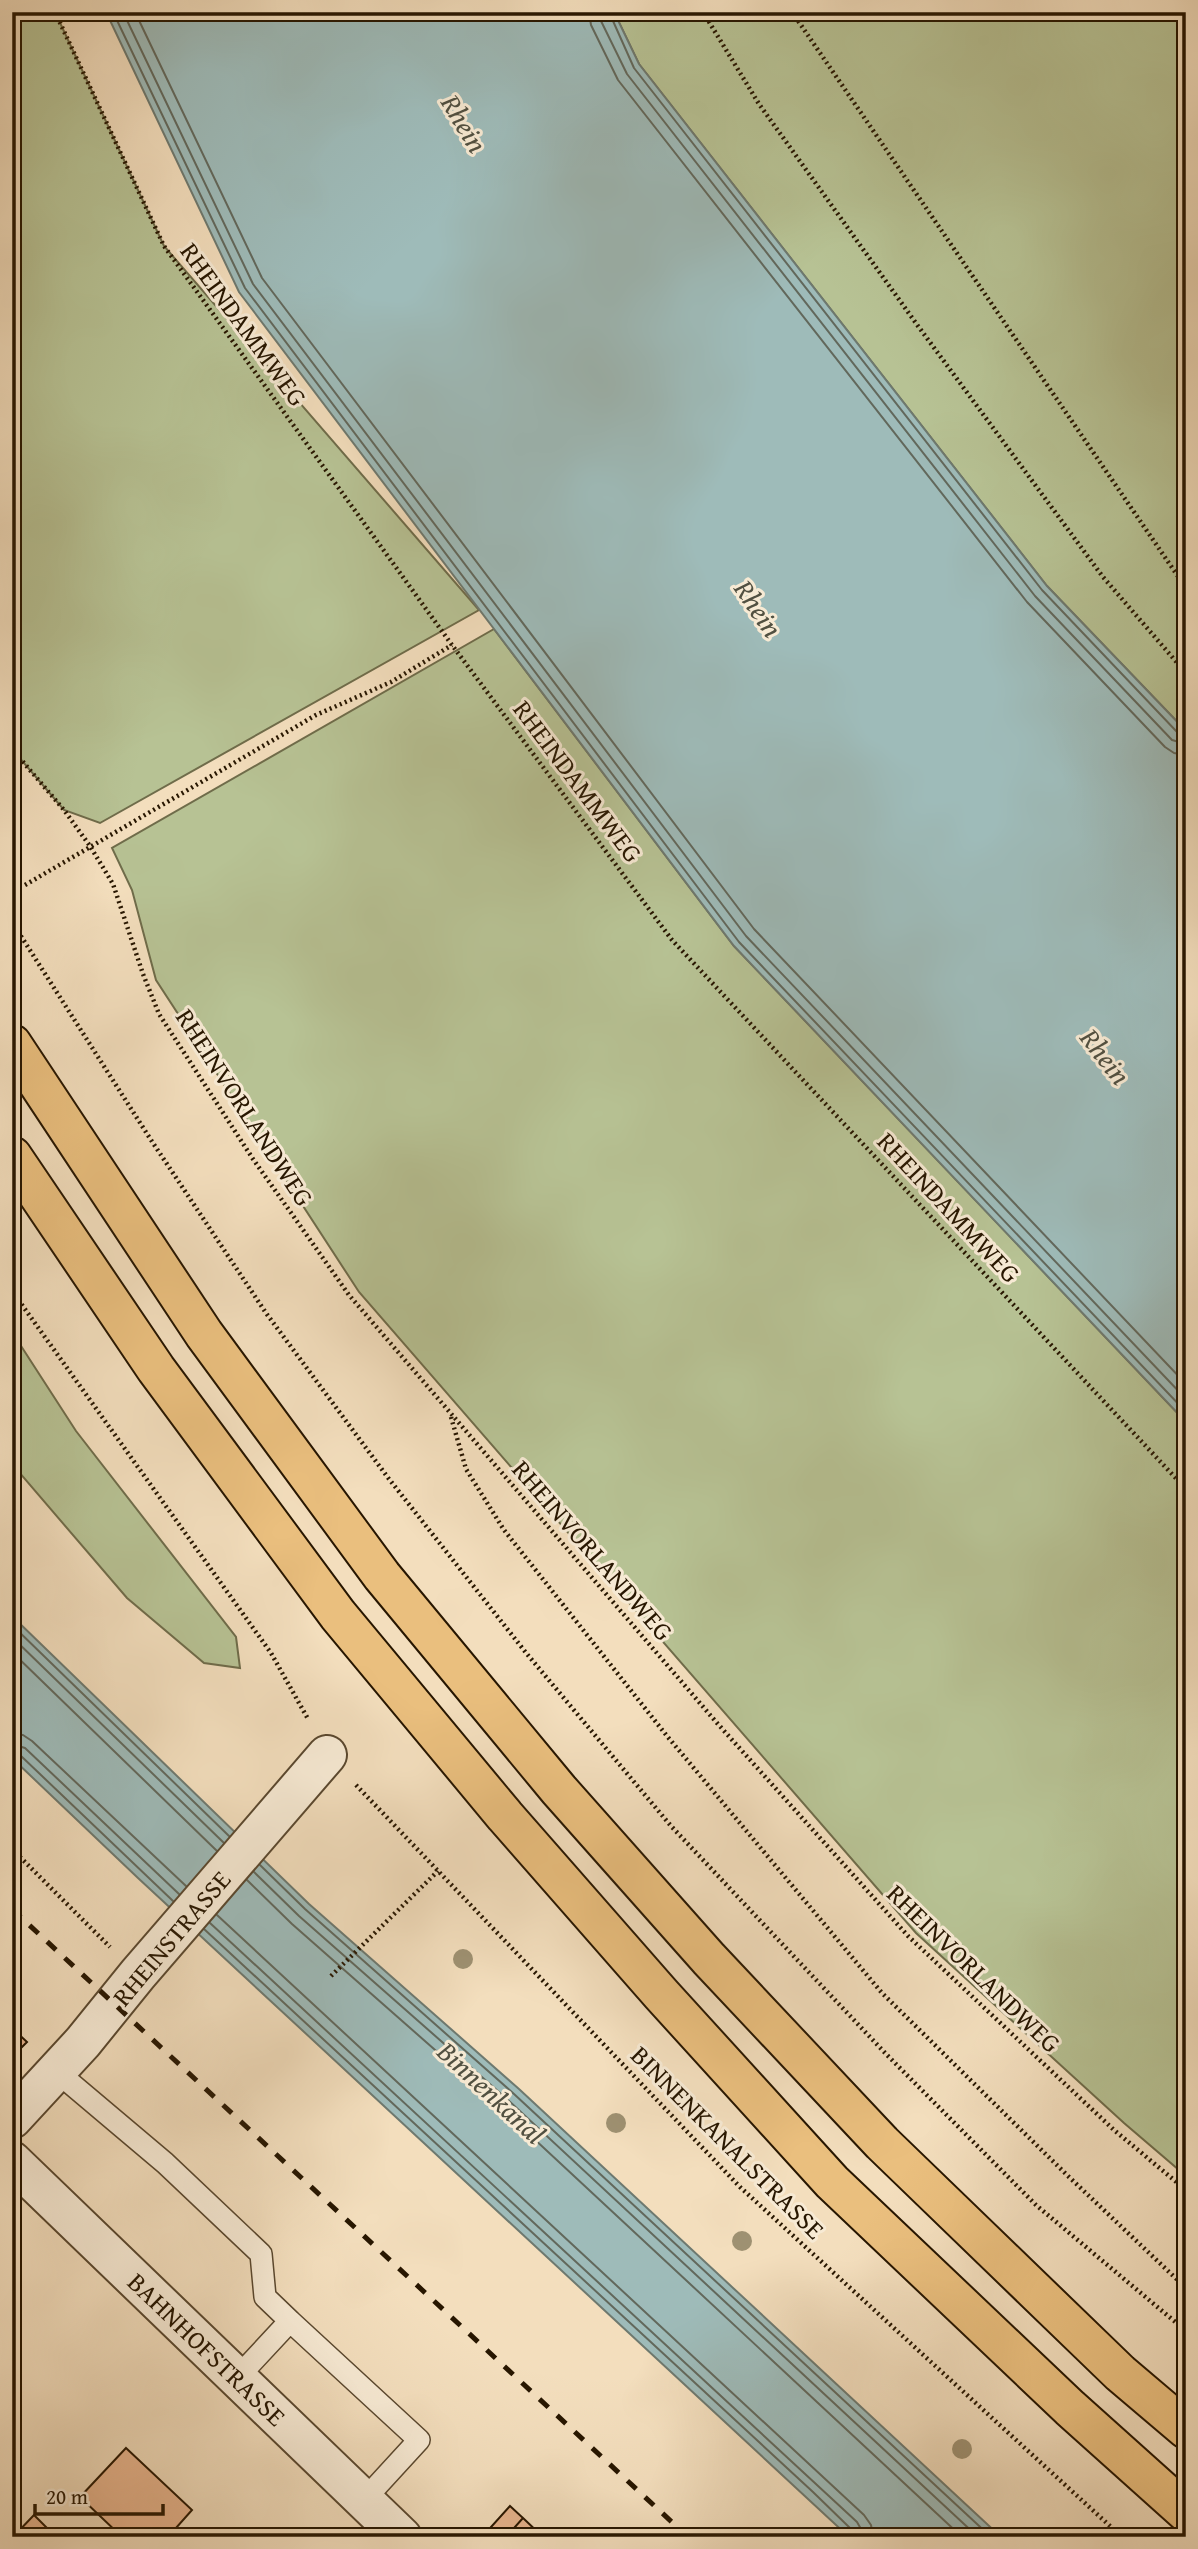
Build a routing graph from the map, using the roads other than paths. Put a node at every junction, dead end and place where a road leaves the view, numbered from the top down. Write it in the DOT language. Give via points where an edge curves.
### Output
graph roads {
  1 [pos="12,1044"];
  2 [pos="12,1156"];
  3 [pos="327,1755"];
  4 [pos="56,2071"];
  5 [pos="12,2119"];
  6 [pos="12,2161"];
  7 [pos="290,2321"];
  8 [pos="237,2378"];
  9 [pos="1186,2429"];
  10 [pos="364,2500"];
  11 [pos="1186,2512"];
  12 [pos="402,2537"];
  1 -- 9 [label="highway" via="204,1334 382,1576 559,1790 882,2143 1120,2373"];
  2 -- 11 [label="highway" via="156,1369 338,1615 505,1816 832,2182 1070,2409"];
  3 -- 4 [label="street, RHEINSTRASSE"];
  4 -- 5 [label="street, RHEINSTRASSE"];
  4 -- 7 [label="lane" via="166,2163 261,2254 265,2297"];
  6 -- 8 [label="street, BAHNHOFSTRASSE"];
  7 -- 8 [label="lane"];
  7 -- 10 [label="lane" via="419,2440"];
  8 -- 10 [label="street, BAHNHOFSTRASSE"];
  10 -- 12 [label="street, BAHNHOFSTRASSE"];
}
